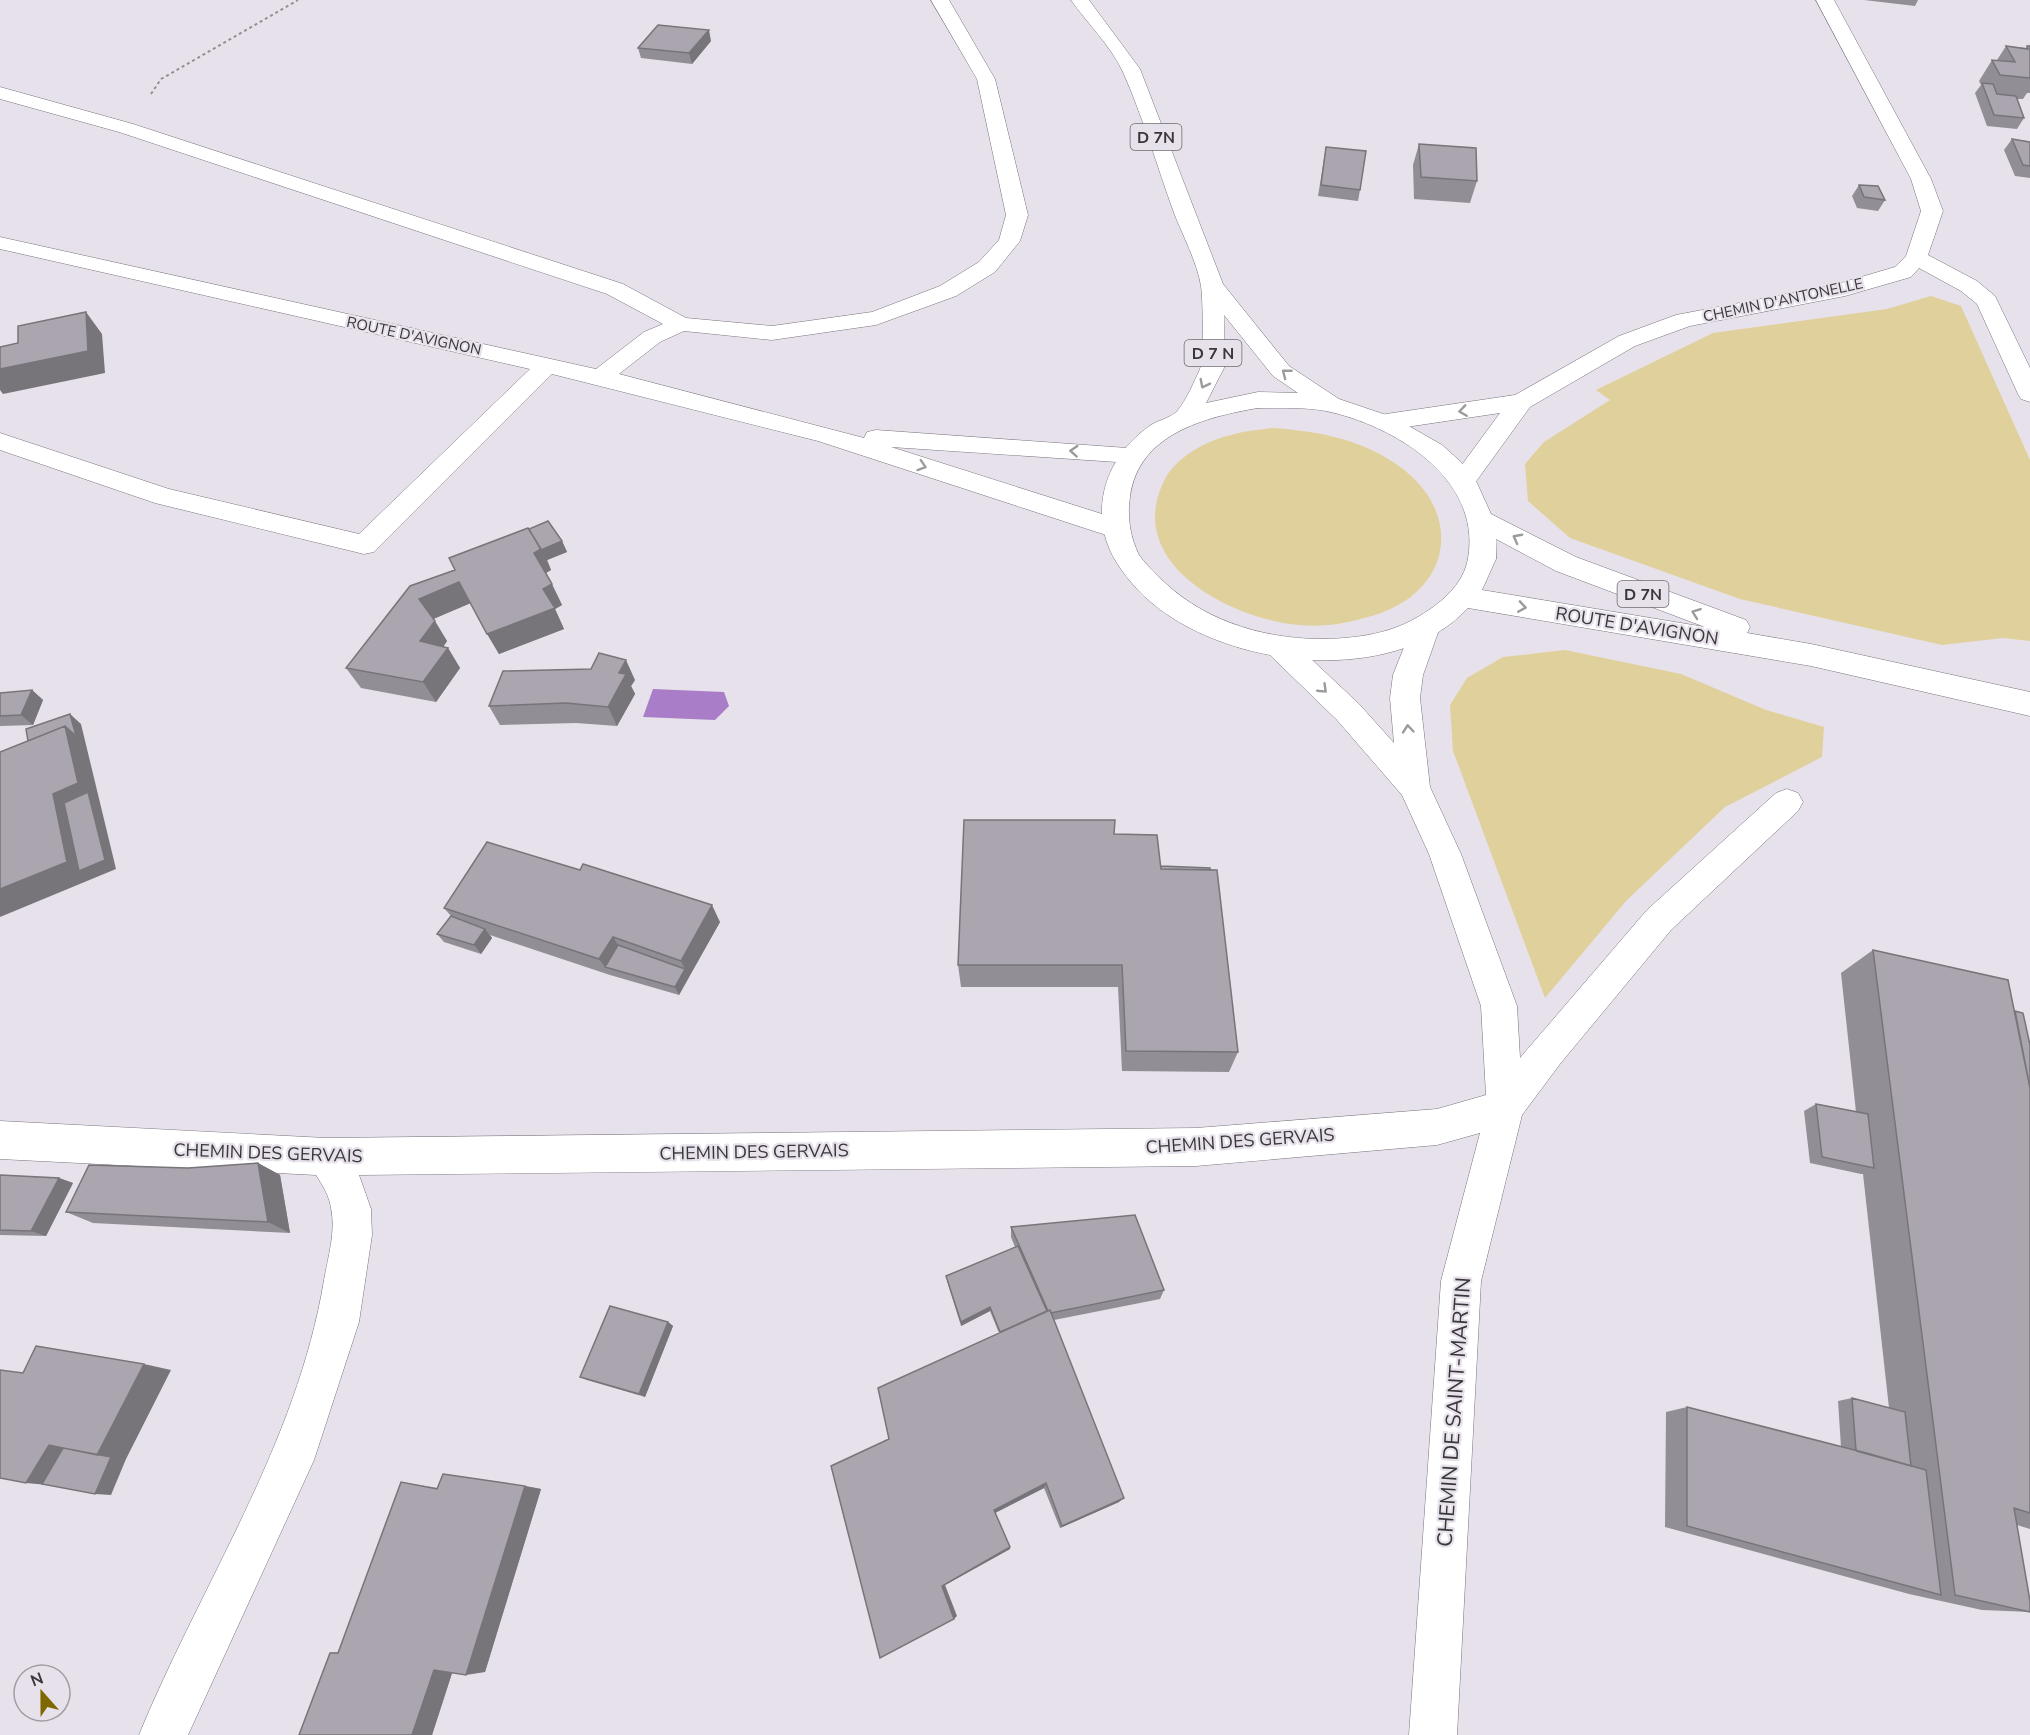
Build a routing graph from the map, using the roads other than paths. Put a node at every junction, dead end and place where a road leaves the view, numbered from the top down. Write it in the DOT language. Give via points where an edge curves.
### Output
graph roads {
  1 [pos="940,0"];
  2 [pos="1080,0"];
  3 [pos="1825,0"];
  4 [pos="0,93"];
  5 [pos="0,243"];
  6 [pos="1916,258"];
  7 [pos="1212,285"];
  8 [pos="681,324"];
  9 [pos="546,366"];
  10 [pos="600,378"];
  11 [pos="2030,394"];
  12 [pos="1521,402"];
  13 [pos="1335,405"];
  14 [pos="1188,415"];
  15 [pos="1386,422"];
  16 [pos="826,435"];
  17 [pos="0,441"];
  18 [pos="1132,455"];
  19 [pos="1463,481"];
  20 [pos="1481,520"];
  21 [pos="1115,528"];
  22 [pos="1464,597"];
  23 [pos="1426,627"];
  24 [pos="1281,648"];
  25 [pos="1810,655"];
  26 [pos="2030,704"];
  27 [pos="1414,787"];
  28 [pos="1787,802"];
  29 [pos="1505,1107"];
  30 [pos="0,1140"];
  31 [pos="326,1157"];
  32 [pos="163,1735"];
  33 [pos="1433,1735"];
  1 -- 8 [label="street" via="986,79 1017,214 1009,241 987,267 948,291 876,318 772,333"];
  2 -- 7 [label="street, D 7N" via="1131,69"];
  3 -- 6 [label="street" via="1921,179 1932,211"];
  4 -- 8 [label="street" via="126,128 615,289"];
  5 -- 9 [label="street, ROUTE D'AVIGNON"];
  6 -- 11 [label="street" via="1969,286 1987,301"];
  6 -- 12 [label="street, CHEMIN D'ANTONELLE" via="1903,272 1837,291 1684,320 1628,341"];
  13 -- 7 [label="street, D 7N, one-way" via="1281,371"];
  7 -- 14 [label="street, D 7 N, one-way" via="1213,366"];
  8 -- 10 [label="street" via="652,337"];
  9 -- 10 [label="street, ROUTE D'AVIGNON"];
  9 -- 17 [label="street" via="364,546 164,497"];
  10 -- 16 [label="street, ROUTE D'AVIGNON"];
  12 -- 15 [label="street, CHEMIN D'ANTONELLE, one-way"];
  12 -- 19 [label="street, CHEMIN D'ANTONELLE"];
  13 -- 14 [label="street" via="1258,400"];
  13 -- 15 [label="street"];
  14 -- 18 [label="street" via="1156,432"];
  15 -- 19 [label="street" via="1426,445"];
  18 -- 16 [label="street, one-way"];
  16 -- 21 [label="street, one-way"];
  18 -- 21 [label="street" via="1115,490"];
  19 -- 20 [label="street"];
  20 -- 22 [label="street" via="1482,560"];
  25 -- 20 [label="street, ROUTE D'AVIGNON / D 7N, one-way" via="1566,564"];
  21 -- 24 [label="street" via="1133,567 1169,603 1220,632"];
  22 -- 23 [label="street"];
  22 -- 25 [label="street, ROUTE D'AVIGNON / D 7N, one-way"];
  23 -- 24 [label="street" via="1380,645 1328,651"];
  27 -- 23 [label="street, CHEMIN DE SAINT-MARTIN, one-way" via="1405,698 1408,675"];
  24 -- 27 [label="street, CHEMIN DE SAINT-MARTIN, one-way" via="1348,712"];
  25 -- 26 [label="street, ROUTE D'AVIGNON / D 7N"];
  27 -- 29 [label="street, CHEMIN DE SAINT-MARTIN" via="1445,854 1499,1006"];
  28 -- 29 [label="street" via="1659,920"];
  29 -- 31 [label="street, CHEMIN DES GERVAIS" via="1437,1127 1196,1147"];
  29 -- 33 [label="street, CHEMIN DE SAINT-MARTIN" via="1461,1281"];
  30 -- 31 [label="street, CHEMIN DES GERVAIS"];
  31 -- 32 [label="street" via="342,1180 351,1209 352,1235 338,1322 292,1460"];
}
